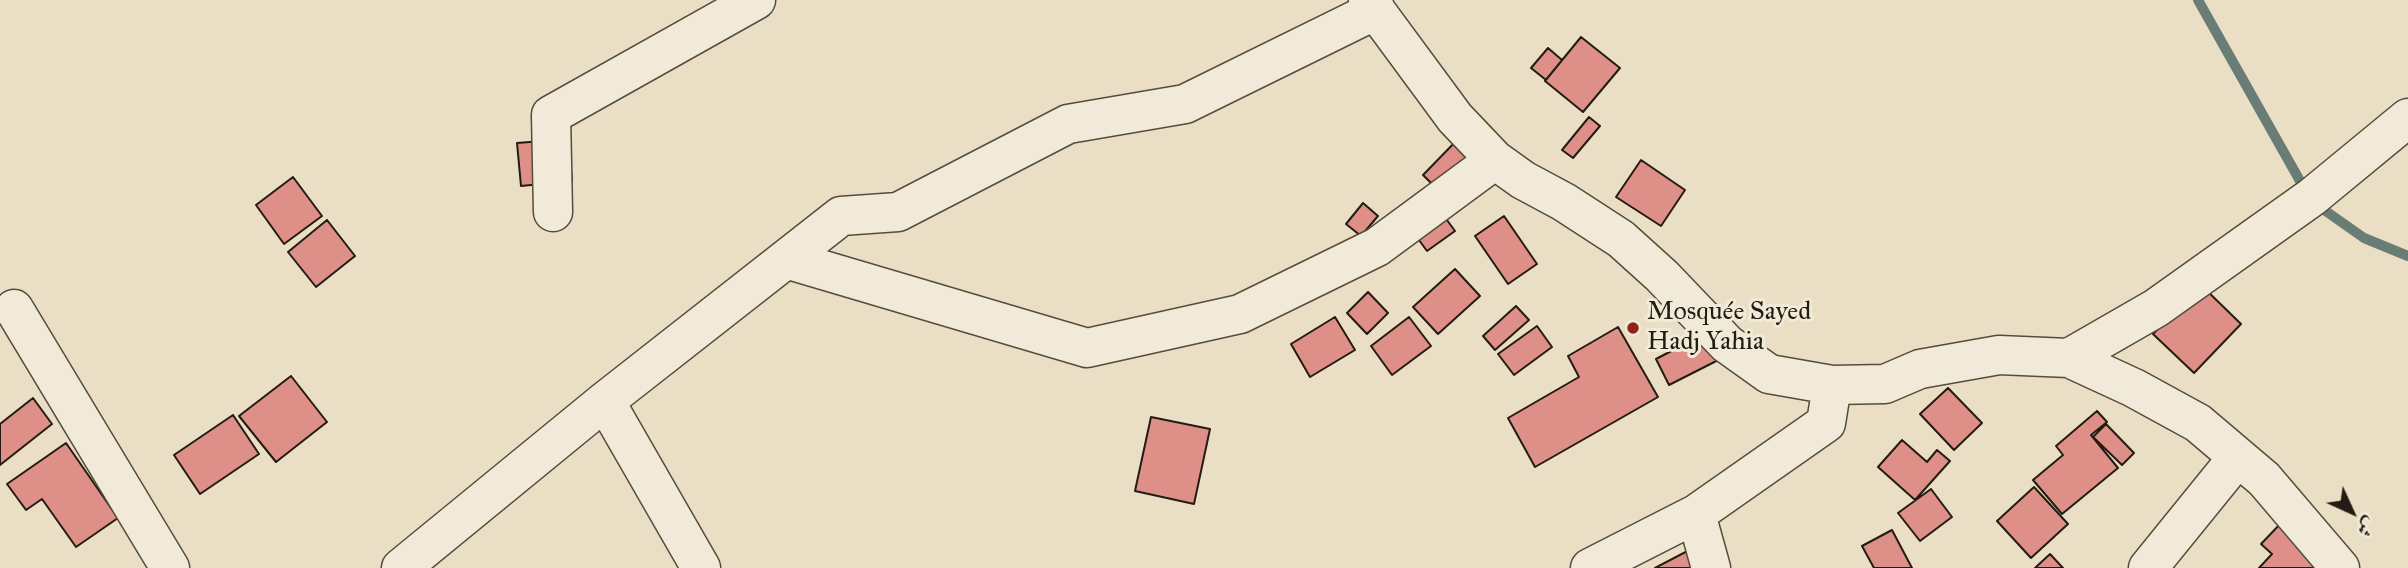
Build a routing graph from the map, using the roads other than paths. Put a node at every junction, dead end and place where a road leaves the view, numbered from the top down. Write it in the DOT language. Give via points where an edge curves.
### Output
graph roads {
  1 [pos="756,0"];
  2 [pos="1372,5"];
  3 [pos="2408,118"];
  4 [pos="1495,160"];
  5 [pos="553,212"];
  6 [pos="786,259"];
  7 [pos="14,309"];
  8 [pos="2069,358"];
  9 [pos="1832,385"];
  10 [pos="605,401"];
  11 [pos="2238,457"];
  12 [pos="1696,514"];
  13 [pos="417,563"];
  14 [pos="170,568"];
  15 [pos="701,568"];
  16 [pos="1590,568"];
  17 [pos="1711,568"];
  18 [pos="2148,568"];
  19 [pos="2340,568"];
  1 -- 5 [label="street" via="551,115"];
  2 -- 4 [label="street" via="1455,118"];
  2 -- 6 [label="street" via="1185,104 1068,124 898,212 841,216"];
  3 -- 8 [label="street" via="2312,197 2157,308"];
  4 -- 6 [label="street" via="1377,247 1240,314 1087,348"];
  4 -- 9 [label="street" via="1621,239 1727,344 1769,374"];
  6 -- 10 [label="street"];
  7 -- 14 [label="street"];
  8 -- 9 [label="street" via="1999,355 1920,369 1885,384"];
  8 -- 11 [label="street" via="2198,423"];
  9 -- 12 [label="street" via="1826,423"];
  10 -- 13 [label="street"];
  10 -- 15 [label="street"];
  11 -- 18 [label="street"];
  11 -- 19 [label="street" via="2264,479"];
  12 -- 16 [label="street"];
  12 -- 17 [label="street"];
}
